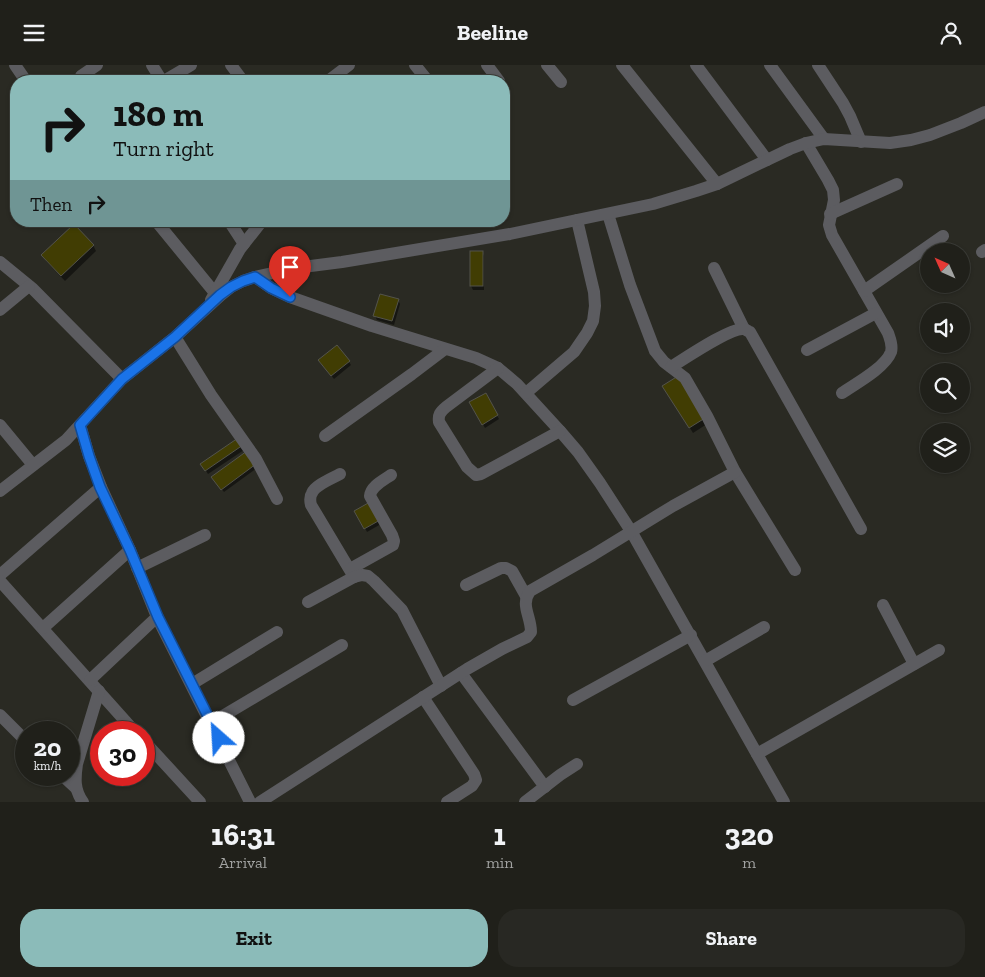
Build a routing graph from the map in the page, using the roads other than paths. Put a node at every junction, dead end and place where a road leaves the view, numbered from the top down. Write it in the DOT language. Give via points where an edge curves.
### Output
graph roads {
  1 [pos="97,65"];
  2 [pos="191,65"];
  3 [pos="349,65"];
  4 [pos="415,65"];
  5 [pos="547,65"];
  6 [pos="622,65"];
  7 [pos="696,65"];
  8 [pos="770,65"];
  9 [pos="818,65"];
  10 [pos="333,73"];
  11 [pos="82,75"];
  12 [pos="174,75"];
  13 [pos="423,75"];
  14 [pos="561,83"];
  15 [pos="985,112"];
  16 [pos="824,139"];
  17 [pos="861,142"];
  18 [pos="806,143"];
  19 [pos="768,160"];
  20 [pos="717,184"];
  21 [pos="897,184"];
  22 [pos="608,214"];
  23 [pos="830,214"];
  24 [pos="577,220"];
  25 [pos="161,227"];
  26 [pos="234,227"];
  27 [pos="257,227"];
  28 [pos="943,236"];
  29 [pos="244,244"];
  30 [pos="0,262"];
  31 [pos="714,268"];
  32 [pos="255,277"];
  33 [pos="29,286"];
  34 [pos="864,291"];
  35 [pos="215,293"];
  36 [pos="208,307"];
  37 [pos="0,310"];
  38 [pos="876,313"];
  39 [pos="744,329"];
  40 [pos="175,337"];
  41 [pos="445,349"];
  42 [pos="807,350"];
  43 [pos="671,367"];
  44 [pos="498,368"];
  45 [pos="122,379"];
  46 [pos="526,393"];
  47 [pos="842,393"];
  48 [pos="0,425"];
  49 [pos="80,425"];
  50 [pos="560,431"];
  51 [pos="325,436"];
  52 [pos="33,465"];
  53 [pos="735,472"];
  54 [pos="340,474"];
  55 [pos="391,475"];
  56 [pos="100,487"];
  57 [pos="0,491"];
  58 [pos="278,499"];
  59 [pos="861,529"];
  60 [pos="631,531"];
  61 [pos="205,535"];
  62 [pos="130,550"];
  63 [pos="137,568"];
  64 [pos="795,570"];
  65 [pos="352,573"];
  66 [pos="0,575"];
  67 [pos="0,581"];
  68 [pos="466,585"];
  69 [pos="526,597"];
  70 [pos="308,602"];
  71 [pos="883,605"];
  72 [pos="158,617"];
  73 [pos="764,627"];
  74 [pos="43,628"];
  75 [pos="277,632"];
  76 [pos="691,635"];
  77 [pos="342,645"];
  78 [pos="939,650"];
  79 [pos="705,661"];
  80 [pos="914,664"];
  81 [pos="461,673"];
  82 [pos="90,680"];
  83 [pos="192,685"];
  84 [pos="441,686"];
  85 [pos="99,691"];
  86 [pos="423,697"];
  87 [pos="573,700"];
  88 [pos="0,715"];
  89 [pos="125,721"];
  90 [pos="211,723"];
  91 [pos="15,730"];
  92 [pos="155,753"];
  93 [pos="757,754"];
  94 [pos="577,765"];
  95 [pos="545,787"];
  96 [pos="76,788"];
  97 [pos="83,802"];
  98 [pos="200,802"];
  99 [pos="250,802"];
  100 [pos="260,802"];
  101 [pos="447,802"];
  102 [pos="524,802"];
  103 [pos="784,802"];
  1 -- 11 [label="street"];
  2 -- 12 [label="street"];
  3 -- 10 [label="street"];
  4 -- 13 [label="street"];
  5 -- 14 [label="street"];
  6 -- 20 [label="street"];
  7 -- 19 [label="street"];
  8 -- 16 [label="street"];
  9 -- 17 [label="street" via="843,103"];
  15 -- 17 [label="street" via="911,140"];
  16 -- 17 [label="street"];
  16 -- 18 [label="street"];
  18 -- 19 [label="street"];
  18 -- 23 [label="street" via="833,190"];
  19 -- 20 [label="street"];
  20 -- 22 [label="street"];
  21 -- 23 [label="street"];
  22 -- 24 [label="street"];
  22 -- 43 [label="street" via="630,285 656,351"];
  23 -- 34 [label="street" via="832,235"];
  24 -- 32 [label="street"];
  24 -- 46 [label="street" via="594,292 593,321 574,352"];
  25 -- 35 [label="street"];
  26 -- 29 [label="street"];
  27 -- 29 [label="street"];
  28 -- 34 [label="street"];
  29 -- 35 [label="street"];
  30 -- 33 [label="street"];
  31 -- 39 [label="street"];
  32 -- 36 [label="street" via="231,287"];
  32 -- 41 [label="street" via="290,297"];
  33 -- 37 [label="street"];
  33 -- 45 [label="street"];
  34 -- 38 [label="street"];
  35 -- 36 [label="street"];
  36 -- 40 [label="street"];
  38 -- 42 [label="street"];
  38 -- 47 [label="street" via="888,333 891,352 884,363"];
  39 -- 43 [label="street" via="717,339"];
  39 -- 59 [label="street" via="755,340"];
  40 -- 45 [label="street"];
  40 -- 58 [label="street" via="256,459"];
  41 -- 44 [label="street"];
  41 -- 51 [label="street"];
  43 -- 53 [label="street" via="685,378"];
  44 -- 46 [label="street"];
  44 -- 50 [label="street" via="438,416 466,467 476,475 481,474"];
  45 -- 49 [label="street"];
  46 -- 50 [label="street"];
  48 -- 52 [label="street"];
  49 -- 52 [label="street"];
  49 -- 56 [label="street"];
  50 -- 60 [label="street" via="600,483"];
  52 -- 57 [label="street"];
  53 -- 60 [label="street"];
  53 -- 64 [label="street"];
  54 -- 65 [label="street" via="316,488 310,499"];
  55 -- 65 [label="street" via="370,491 370,496 392,535 393,545"];
  56 -- 62 [label="street"];
  56 -- 66 [label="street"];
  60 -- 69 [label="street" via="530,591"];
  60 -- 76 [label="street"];
  61 -- 63 [label="street"];
  62 -- 63 [label="street"];
  62 -- 74 [label="street"];
  63 -- 72 [label="street"];
  65 -- 70 [label="street"];
  65 -- 84 [label="street" via="368,576 402,611"];
  67 -- 74 [label="street"];
  68 -- 69 [label="street" via="506,568 512,571"];
  69 -- 81 [label="street" via="531,632"];
  71 -- 80 [label="street"];
  72 -- 82 [label="street"];
  72 -- 83 [label="street"];
  73 -- 79 [label="street"];
  74 -- 82 [label="street"];
  75 -- 83 [label="street"];
  76 -- 79 [label="street"];
  76 -- 87 [label="street"];
  77 -- 90 [label="street"];
  78 -- 80 [label="street"];
  79 -- 93 [label="street"];
  80 -- 93 [label="street"];
  81 -- 84 [label="street"];
  81 -- 95 [label="street"];
  82 -- 85 [label="street"];
  83 -- 90 [label="street"];
  84 -- 86 [label="street"];
  85 -- 89 [label="street"];
  85 -- 96 [label="street" via="75,775"];
  86 -- 100 [label="street"];
  86 -- 101 [label="street" via="476,780"];
  88 -- 91 [label="street"];
  90 -- 99 [label="street"];
  92 -- 98 [label="street"];
  93 -- 103 [label="street"];
  94 -- 95 [label="street"];
  95 -- 102 [label="street"];
  96 -- 97 [label="street"];
}
